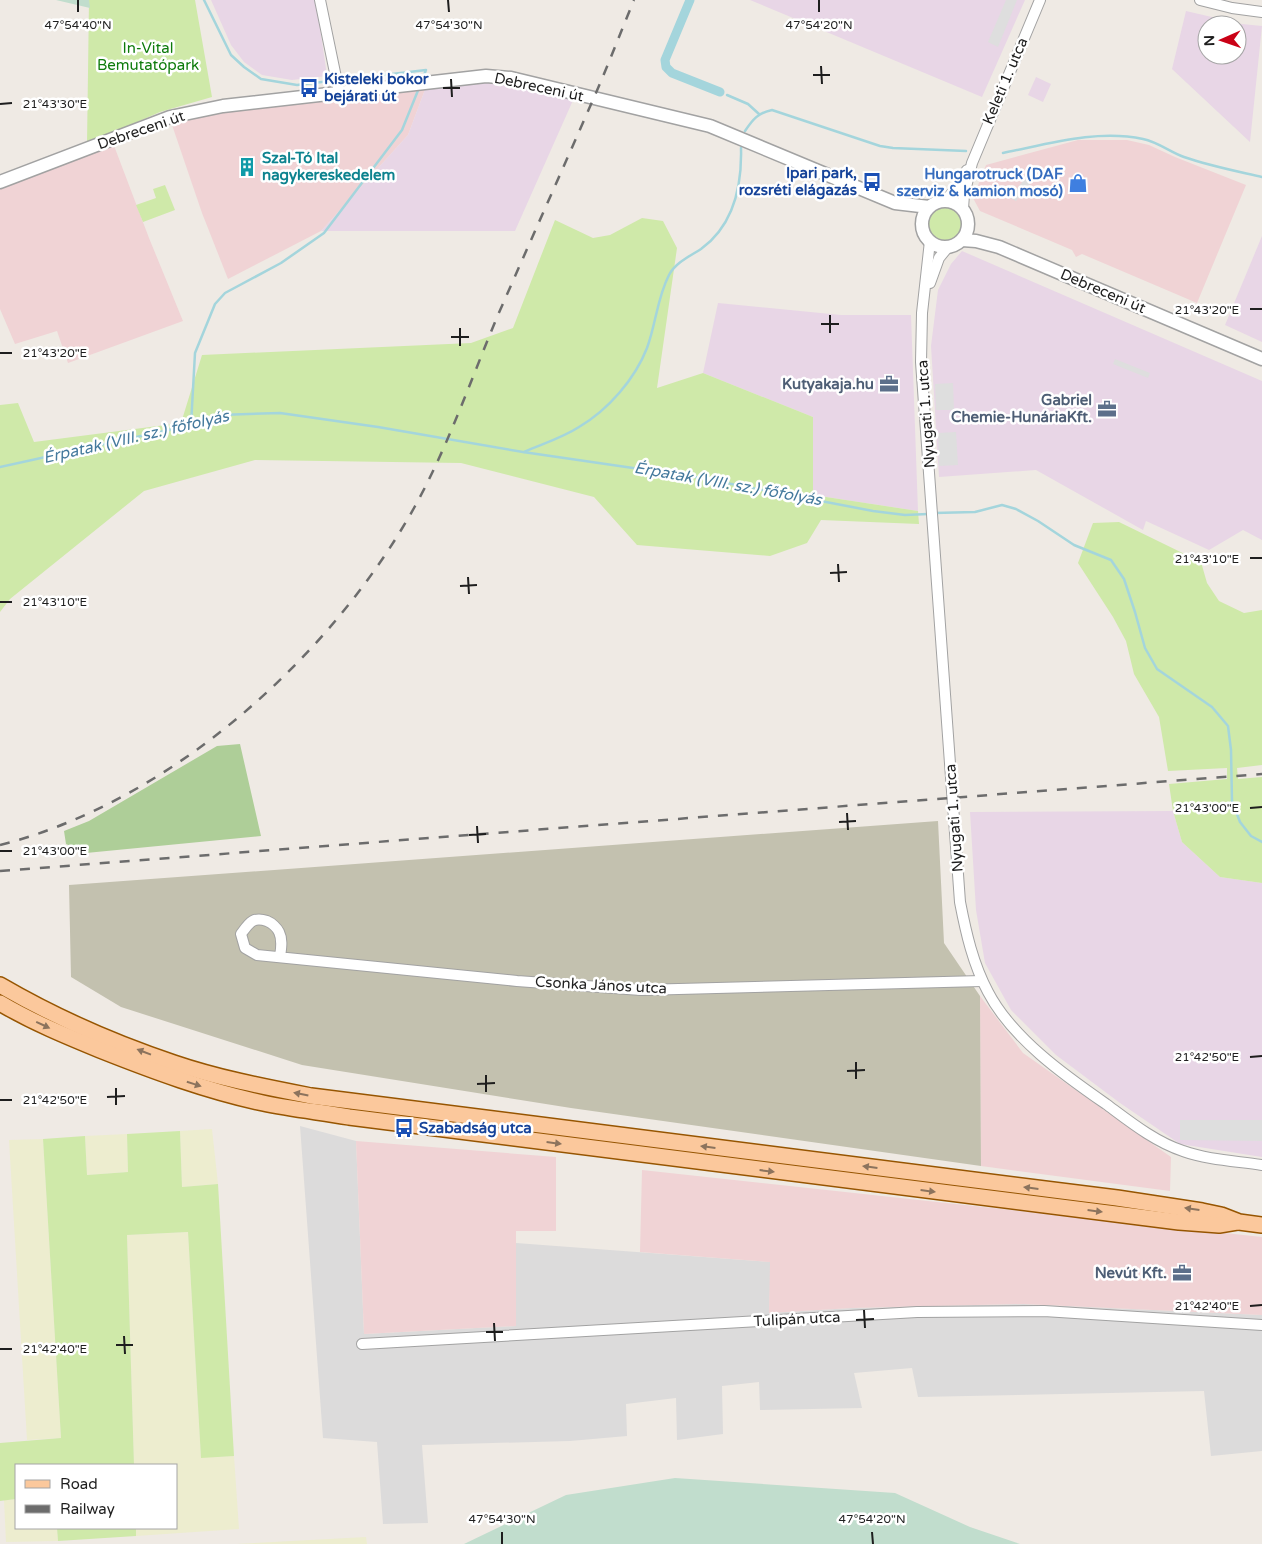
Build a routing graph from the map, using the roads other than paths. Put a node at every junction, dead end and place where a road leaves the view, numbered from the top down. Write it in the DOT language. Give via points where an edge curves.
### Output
graph roads {
  1 [pos="320,0"];
  2 [pos="1040,0"];
  3 [pos="1200,0"];
  4 [pos="1262,12"];
  5 [pos="339,92"];
  6 [pos="972,163"];
  7 [pos="0,182"];
  8 [pos="944,200"];
  9 [pos="895,203"];
  10 [pos="929,207"];
  11 [pos="963,208"];
  12 [pos="968,221"];
  13 [pos="923,226"];
  14 [pos="962,240"];
  15 [pos="930,241"];
  16 [pos="948,247"];
  17 [pos="999,247"];
  18 [pos="923,306"];
  19 [pos="1262,359"];
  20 [pos="280,957"];
  21 [pos="982,981"];
  22 [pos="0,985"];
  23 [pos="0,1002"];
  24 [pos="1262,1165"];
  25 [pos="1239,1222"];
  26 [pos="1262,1225"];
  27 [pos="1262,1325"];
  28 [pos="362,1344"];
  1 -- 5 [label="street"];
  2 -- 6 [label="street, Keleti 1. utca"];
  3 -- 4 [label="street"];
  5 -- 7 [label="street, Debreceni út" via="223,106 170,117"];
  5 -- 9 [label="street, Debreceni út" via="474,77 511,78 710,126"];
  6 -- 8 [label="street" via="954,191"];
  6 -- 11 [label="street"];
  8 -- 10 [label="street"];
  8 -- 11 [label="street"];
  9 -- 10 [label="street"];
  9 -- 13 [label="street"];
  10 -- 13 [label="street"];
  11 -- 12 [label="street"];
  12 -- 14 [label="street"];
  12 -- 17 [label="street"];
  13 -- 15 [label="street"];
  14 -- 16 [label="street"];
  14 -- 17 [label="street"];
  15 -- 16 [label="street"];
  15 -- 18 [label="street, Nyugati 1. utca"];
  16 -- 18 [label="street, Nyugati 1. utca" via="939,258"];
  17 -- 19 [label="street, Debreceni út"];
  18 -- 21 [label="street, Nyugati 1. utca" via="922,362 960,902"];
  20 -- 20 [label="street, Csonka János utca" via="257,955 245,948 241,934 253,920 271,923 279,931"];
  20 -- 21 [label="street, Csonka János utca" via="641,990"];
  21 -- 24 [label="street, Nyugati 1. utca" via="1017,1032 1071,1080 1127,1119 1183,1151"];
  25 -- 22 [label="main road, one-way" via="1202,1211 1117,1198 311,1096 175,1064 64,1020"];
  23 -- 25 [label="main road, one-way" via="64,1035 171,1078 264,1103 349,1117 1179,1222 1219,1225"];
  25 -- 26 [label="main road"];
  27 -- 28 [label="street, Tulipán utca" via="1044,1311 917,1312"];
}
